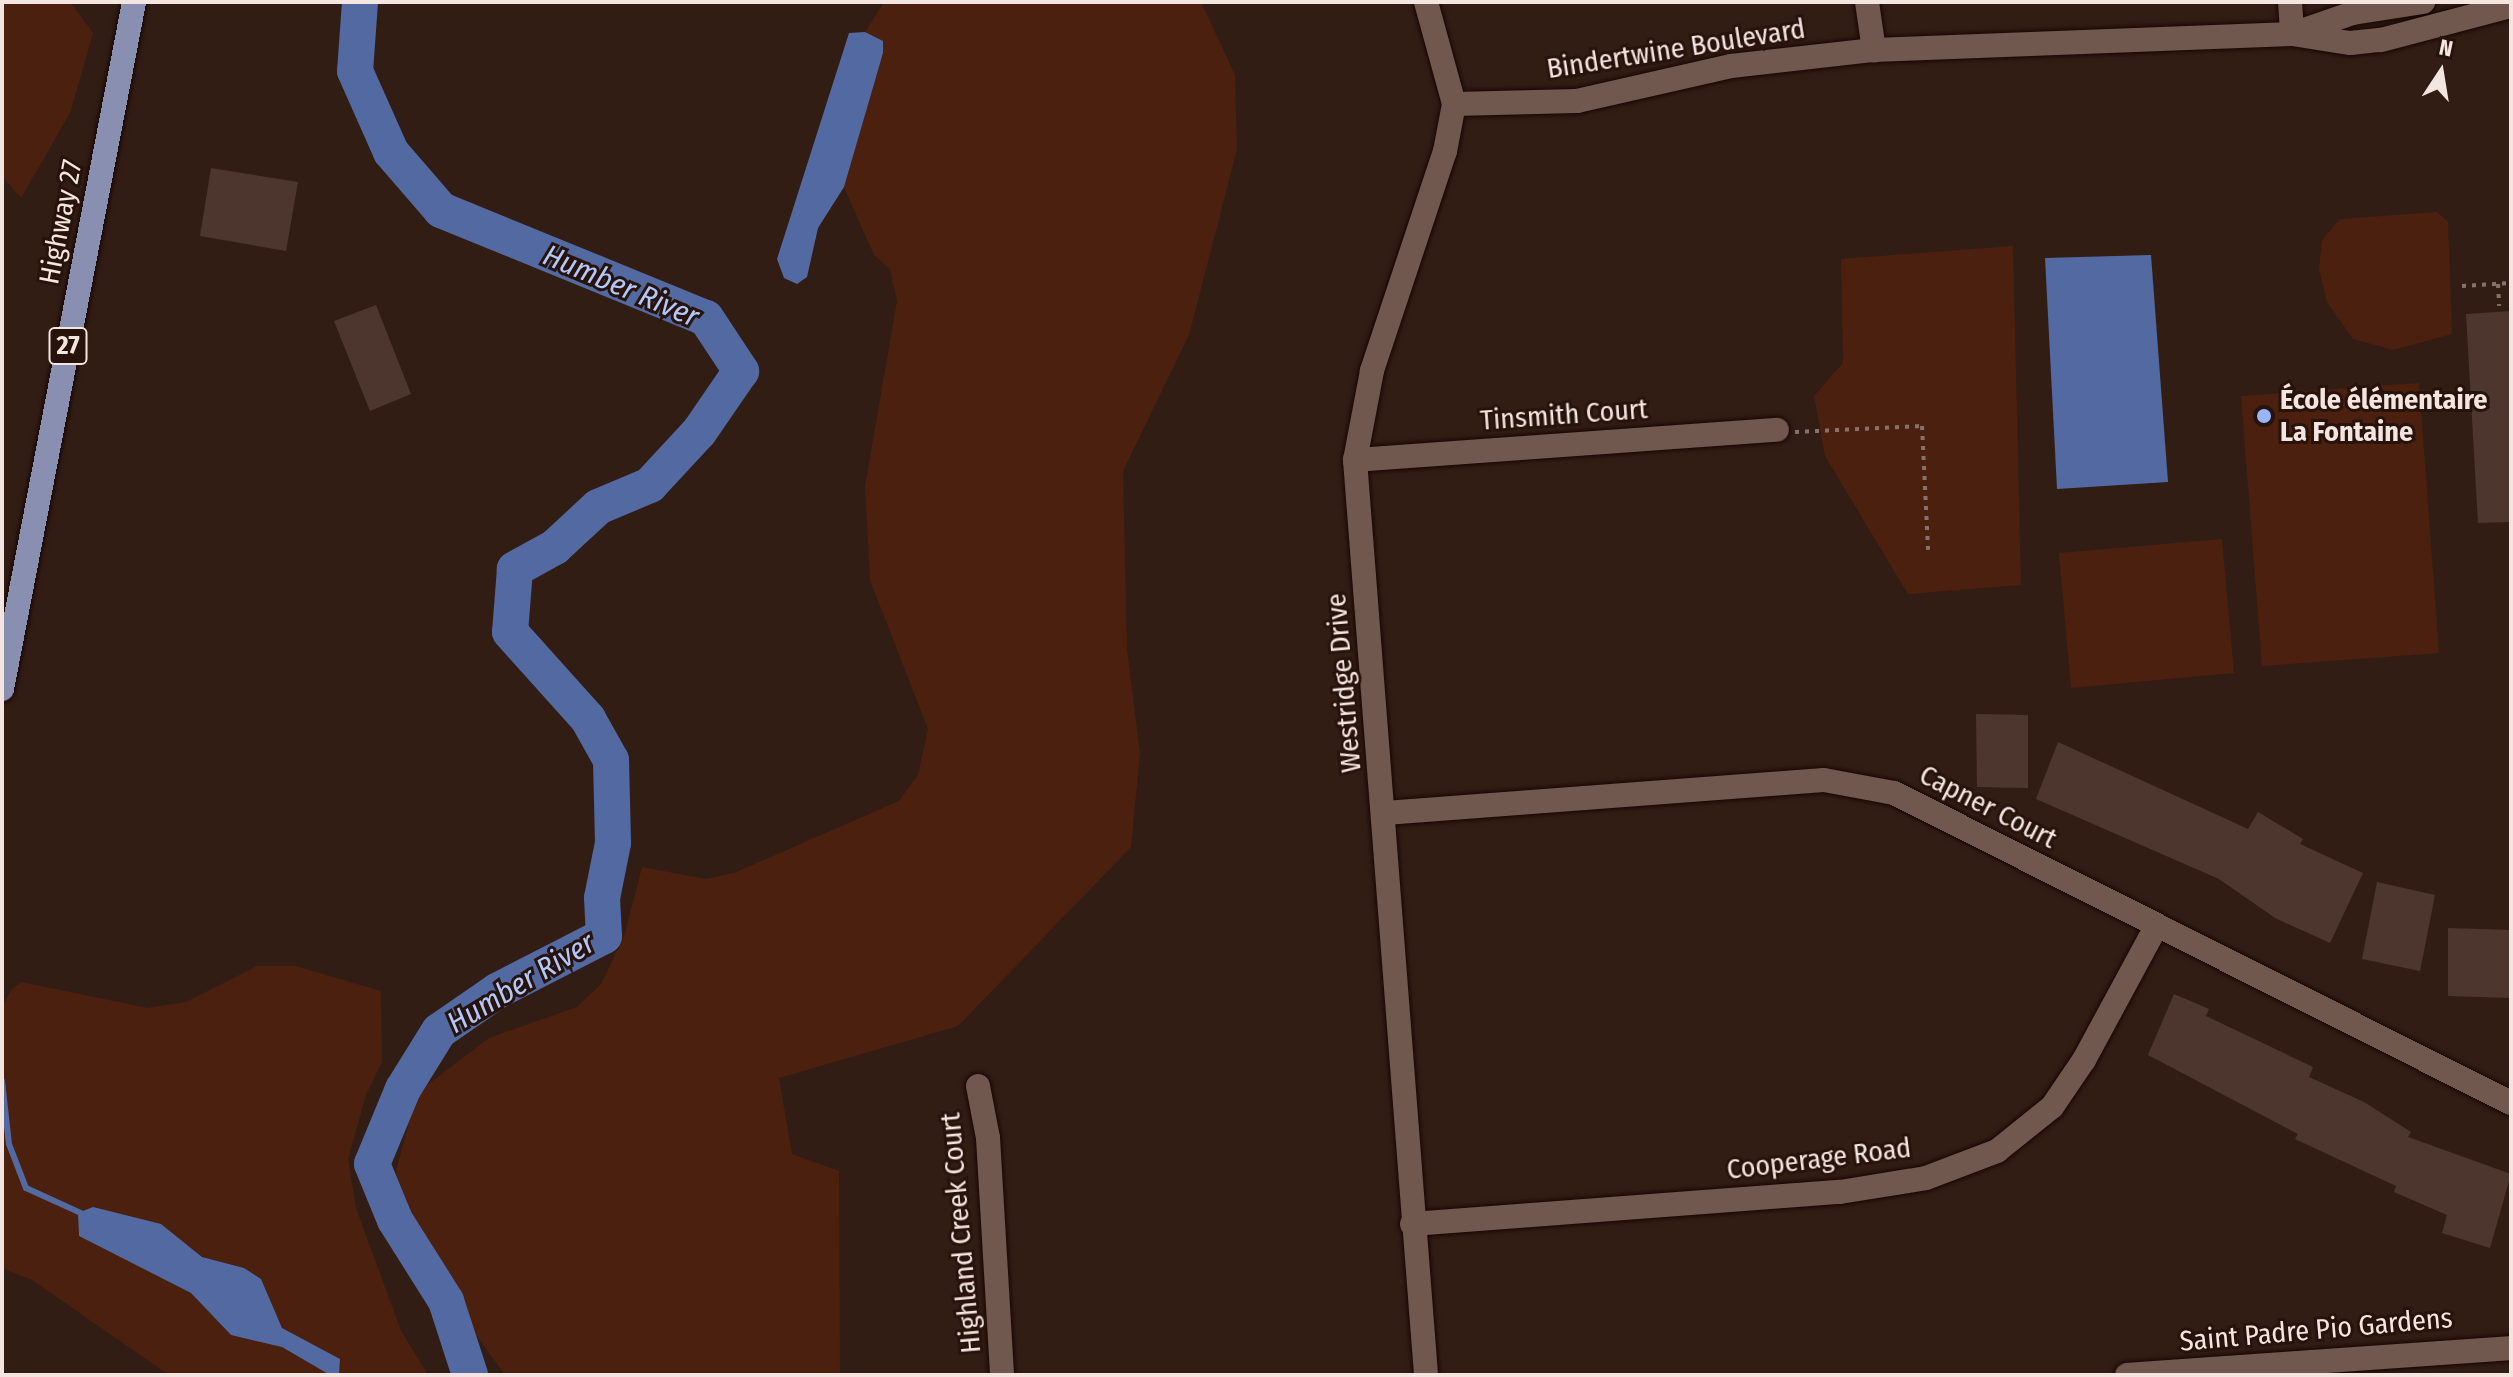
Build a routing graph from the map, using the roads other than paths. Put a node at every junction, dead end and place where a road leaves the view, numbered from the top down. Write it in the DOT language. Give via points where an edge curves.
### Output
graph roads {
  1 [pos="134,2"];
  2 [pos="1426,2"];
  3 [pos="1867,2"];
  4 [pos="2290,2"];
  5 [pos="2423,2"];
  6 [pos="2511,6"];
  7 [pos="2292,34"];
  8 [pos="1874,50"];
  9 [pos="1454,104"];
  10 [pos="1777,430"];
  11 [pos="1355,460"];
  12 [pos="2,689"];
  13 [pos="1385,813"];
  14 [pos="2157,925"];
  15 [pos="978,1086"];
  16 [pos="2511,1103"];
  17 [pos="1412,1224"];
  18 [pos="2511,1348"];
  19 [pos="1002,1375"];
  20 [pos="1426,1375"];
  21 [pos="2127,1375"];
  1 -- 12 [label="main road, Highway 27 / 27"];
  2 -- 9 [label="street, Westridge Drive"];
  3 -- 8 [label="street"];
  4 -- 7 [label="street"];
  5 -- 7 [label="street, Bindertwine Boulevard" via="2353,13"];
  6 -- 7 [label="street, Bindertwine Boulevard" via="2381,40 2350,43"];
  7 -- 8 [label="street, Bindertwine Boulevard"];
  8 -- 9 [label="street, Bindertwine Boulevard" via="1731,66 1577,101"];
  9 -- 11 [label="street, Westridge Drive" via="1441,165 1372,371"];
  10 -- 11 [label="street, Tinsmith Court"];
  11 -- 13 [label="street, Westridge Drive"];
  13 -- 14 [label="street, Capner Court" via="1824,780 1894,793"];
  13 -- 17 [label="street, Westridge Drive"];
  14 -- 16 [label="street, Capner Court"];
  14 -- 17 [label="street, Cooperage Road" via="2084,1060 2052,1107 1997,1151 1926,1178 1840,1192"];
  15 -- 19 [label="street, Highland Creek Court" via="988,1138"];
  17 -- 20 [label="street, Westridge Drive"];
  18 -- 21 [label="street, Saint Padre Pio Gardens"];
}
